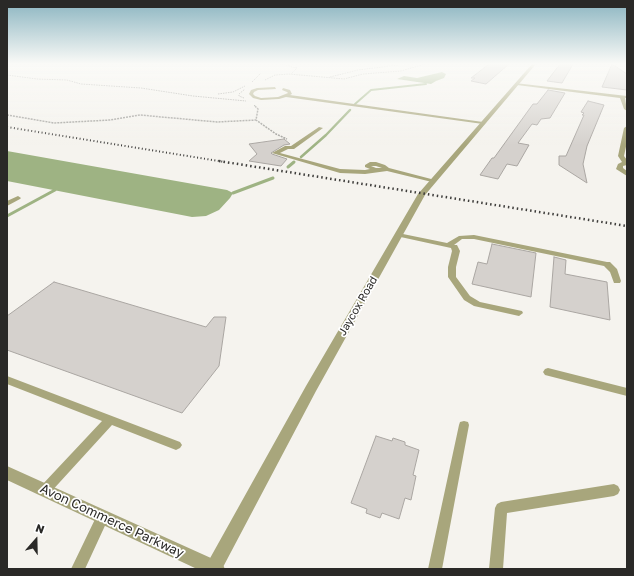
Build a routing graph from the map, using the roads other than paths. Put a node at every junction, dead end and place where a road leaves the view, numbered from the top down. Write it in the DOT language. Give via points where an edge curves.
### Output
graph roads {
  1 [pos="252,91"];
  2 [pos="287,91"];
  3 [pos="511,91"];
  4 [pos="579,91"];
  5 [pos="288,96"];
  6 [pos="625,96"];
  7 [pos="627,109"];
  8 [pos="482,125"];
  9 [pos="321,128"];
  10 [pos="627,128"];
  11 [pos="627,163"];
  12 [pos="387,169"];
  13 [pos="375,170"];
  14 [pos="627,174"];
  15 [pos="432,180"];
  16 [pos="18,198"];
  17 [pos="7,204"];
  18 [pos="398,235"];
  19 [pos="448,245"];
  20 [pos="617,281"];
  21 [pos="519,313"];
  22 [pos="548,372"];
  23 [pos="7,380"];
  24 [pos="627,392"];
  25 [pos="110,420"];
  26 [pos="464,425"];
  27 [pos="176,446"];
  28 [pos="7,473"];
  29 [pos="45,490"];
  30 [pos="614,490"];
  31 [pos="103,517"];
  32 [pos="78,569"];
  33 [pos="215,569"];
  34 [pos="435,569"];
  35 [pos="496,569"];
  1 -- 5 [label="lane" via="250,94 255,97 267,99"];
  2 -- 5 [label="lane" via="290,92"];
  3 -- 8 [label="street, Jaycox Road"];
  4 -- 6 [label="street"];
  5 -- 8 [label="lane" via="351,105 359,110"];
  6 -- 7 [label="street"];
  8 -- 15 [label="street, Jaycox Road"];
  9 -- 13 [label="lane" via="292,148 275,153 340,171"];
  10 -- 11 [label="street" via="621,156"];
  11 -- 14 [label="street" via="620,165 619,169"];
  12 -- 13 [label="lane"];
  12 -- 13 [label="lane" via="376,164 366,166"];
  12 -- 15 [label="lane"];
  15 -- 18 [label="street, Jaycox Road"];
  16 -- 17 [label="lane"];
  18 -- 19 [label="lane"];
  18 -- 33 [label="street, Jaycox Road" via="310,389"];
  19 -- 20 [label="lane" via="461,237 474,237 607,264 614,271"];
  19 -- 21 [label="lane" via="456,251 452,277 468,298 477,304"];
  22 -- 24 [label="lane"];
  23 -- 25 [label="lane"];
  25 -- 27 [label="lane"];
  25 -- 29 [label="lane"];
  26 -- 34 [label="lane"];
  28 -- 29 [label="street, Avon Commerce Parkway"];
  29 -- 31 [label="street, Avon Commerce Parkway"];
  30 -- 35 [label="lane" via="501,508"];
  31 -- 32 [label="lane"];
  31 -- 33 [label="street, Avon Commerce Parkway"];
}
